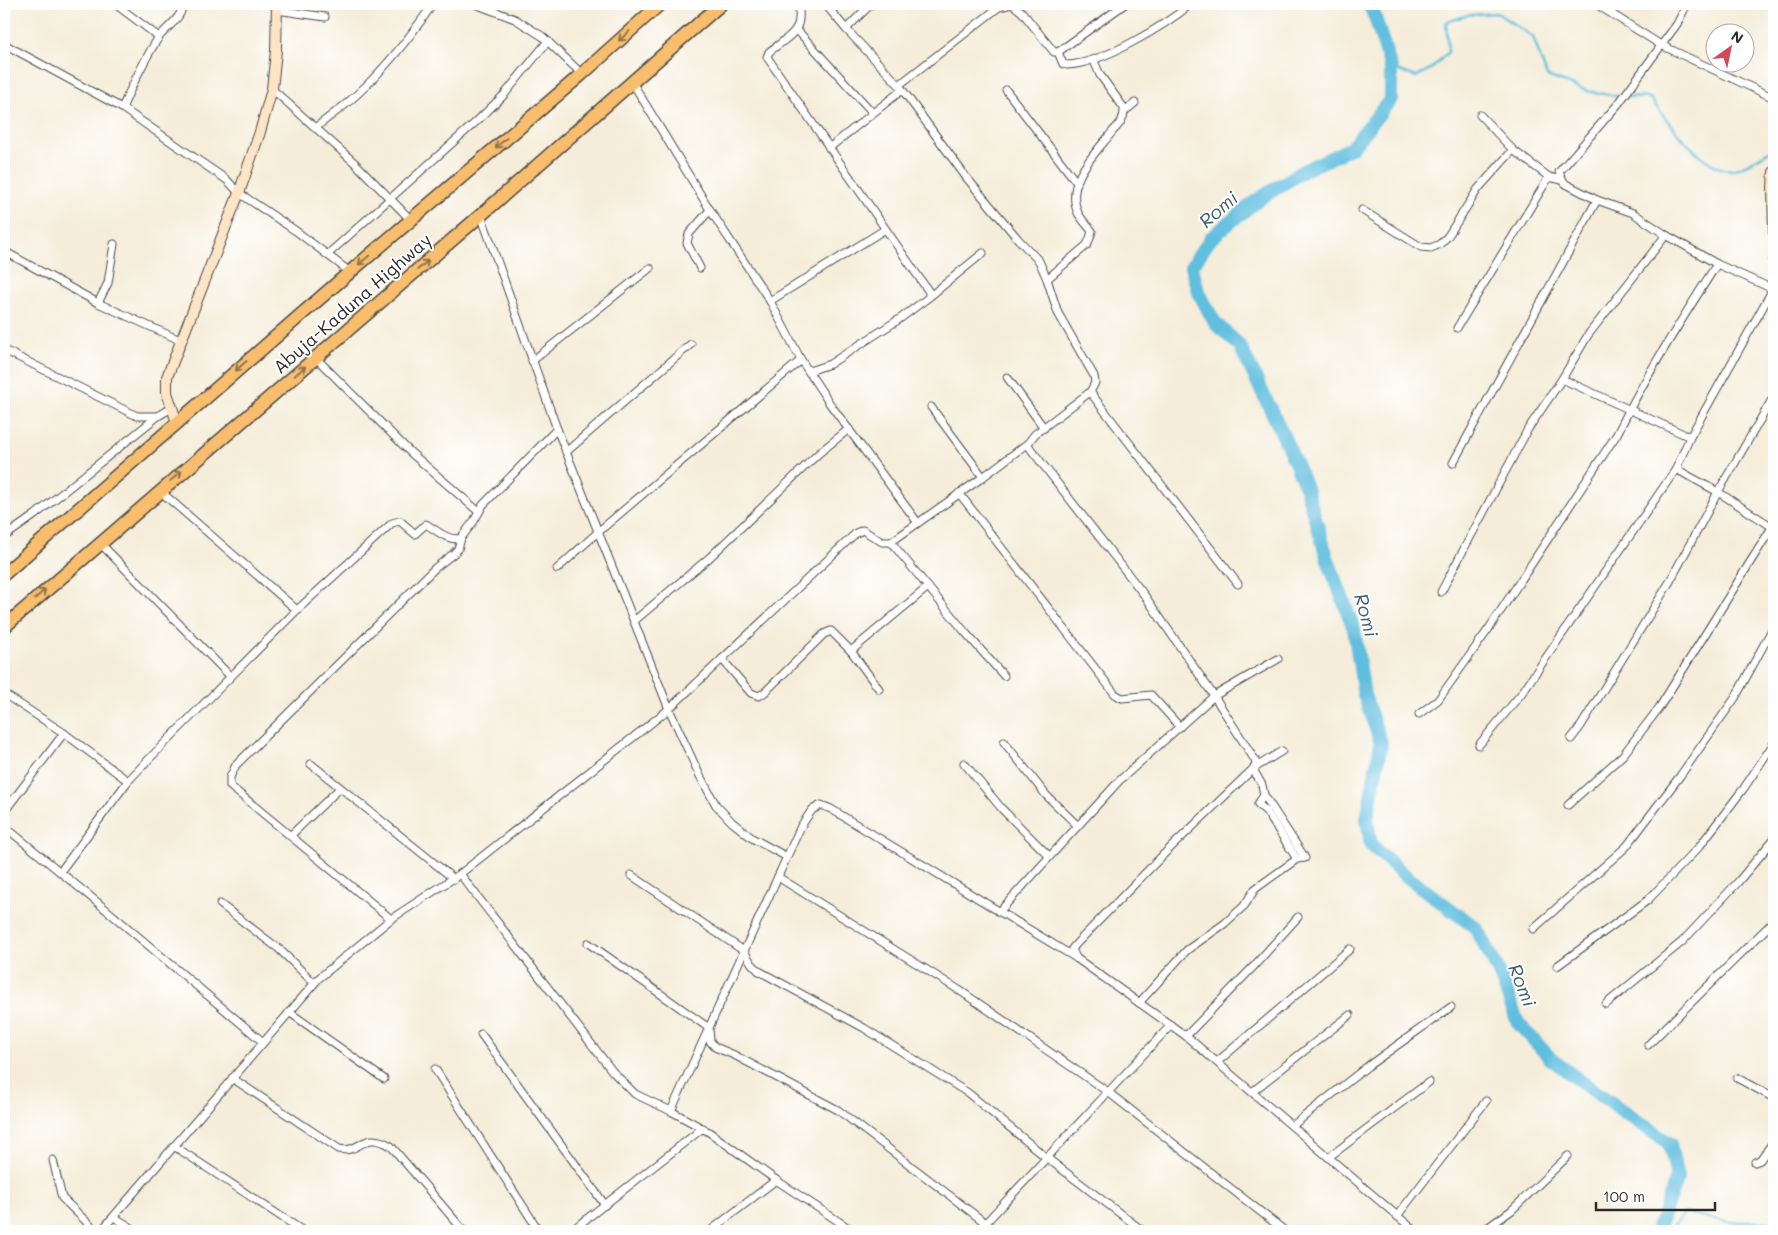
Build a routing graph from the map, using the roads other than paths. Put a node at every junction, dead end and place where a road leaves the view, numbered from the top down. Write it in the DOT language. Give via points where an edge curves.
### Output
graph roads {
  1 [pos="115,4"];
  2 [pos="180,4"];
  3 [pos="433,4"];
  4 [pos="476,4"];
  5 [pos="660,4"];
  6 [pos="721,4"];
  7 [pos="798,4"];
  8 [pos="825,4"];
  9 [pos="871,4"];
  10 [pos="1125,4"];
  11 [pos="1192,4"];
  12 [pos="1596,4"];
  13 [pos="1687,4"];
  14 [pos="1768,4"];
  15 [pos="277,7"];
  16 [pos="1774,7"];
  17 [pos="325,17"];
  18 [pos="846,29"];
  19 [pos="797,30"];
  20 [pos="160,37"];
  21 [pos="548,40"];
  22 [pos="4,44"];
  23 [pos="1661,45"];
  24 [pos="1058,52"];
  25 [pos="1094,61"];
  26 [pos="582,74"];
  27 [pos="632,82"];
  28 [pos="901,87"];
  29 [pos="272,89"];
  30 [pos="1006,90"];
  31 [pos="1774,98"];
  32 [pos="1135,103"];
  33 [pos="122,108"];
  34 [pos="1125,111"];
  35 [pos="872,113"];
  36 [pos="1480,115"];
  37 [pos="315,128"];
  38 [pos="829,148"];
  39 [pos="1513,150"];
  40 [pos="1774,172"];
  41 [pos="1550,177"];
  42 [pos="1562,180"];
  43 [pos="1076,183"];
  44 [pos="238,193"];
  45 [pos="390,198"];
  46 [pos="1597,200"];
  47 [pos="710,210"];
  48 [pos="1362,210"];
  49 [pos="481,214"];
  50 [pos="411,220"];
  51 [pos="884,230"];
  52 [pos="1774,232"];
  53 [pos="1666,235"];
  54 [pos="114,244"];
  55 [pos="4,251"];
  56 [pos="983,253"];
  57 [pos="327,255"];
  58 [pos="1774,262"];
  59 [pos="1717,264"];
  60 [pos="650,268"];
  61 [pos="700,268"];
  62 [pos="350,272"];
  63 [pos="1047,280"];
  64 [pos="1774,290"];
  65 [pos="929,297"];
  66 [pos="770,301"];
  67 [pos="98,303"];
  68 [pos="1457,328"];
  69 [pos="182,341"];
  70 [pos="690,344"];
  71 [pos="4,350"];
  72 [pos="315,358"];
  73 [pos="802,360"];
  74 [pos="532,361"];
  75 [pos="809,371"];
  76 [pos="1007,377"];
  77 [pos="1562,379"];
  78 [pos="1090,392"];
  79 [pos="1774,396"];
  80 [pos="931,407"];
  81 [pos="172,408"];
  82 [pos="1629,409"];
  83 [pos="158,416"];
  84 [pos="177,422"];
  85 [pos="1044,428"];
  86 [pos="556,429"];
  87 [pos="849,430"];
  88 [pos="1690,436"];
  89 [pos="1027,446"];
  90 [pos="566,452"];
  91 [pos="1453,462"];
  92 [pos="1676,469"];
  93 [pos="983,477"];
  94 [pos="160,490"];
  95 [pos="1718,492"];
  96 [pos="959,493"];
  97 [pos="479,512"];
  98 [pos="918,522"];
  99 [pos="1774,526"];
  100 [pos="598,532"];
  101 [pos="4,537"];
  102 [pos="461,538"];
  103 [pos="100,542"];
  104 [pos="891,542"];
  105 [pos="557,569"];
  106 [pos="4,574"];
  107 [pos="1238,584"];
  108 [pos="928,587"];
  109 [pos="1441,592"];
  110 [pos="297,610"];
  111 [pos="634,621"];
  112 [pos="1774,626"];
  113 [pos="4,627"];
  114 [pos="851,651"];
  115 [pos="1278,658"];
  116 [pos="722,659"];
  117 [pos="230,676"];
  118 [pos="1004,676"];
  119 [pos="879,689"];
  120 [pos="4,694"];
  121 [pos="1214,696"];
  122 [pos="669,709"];
  123 [pos="1419,714"];
  124 [pos="1180,727"];
  125 [pos="64,733"];
  126 [pos="1571,739"];
  127 [pos="1004,742"];
  128 [pos="1774,743"];
  129 [pos="1480,746"];
  130 [pos="1282,751"];
  131 [pos="964,763"];
  132 [pos="310,764"];
  133 [pos="1253,769"];
  134 [pos="128,781"];
  135 [pos="340,788"];
  136 [pos="1568,805"];
  137 [pos="4,812"];
  138 [pos="4,826"];
  139 [pos="1078,826"];
  140 [pos="290,836"];
  141 [pos="1774,839"];
  142 [pos="1050,856"];
  143 [pos="787,857"];
  144 [pos="60,872"];
  145 [pos="631,874"];
  146 [pos="457,877"];
  147 [pos="778,877"];
  148 [pos="220,904"];
  149 [pos="999,912"];
  150 [pos="1298,917"];
  151 [pos="391,919"];
  152 [pos="1774,921"];
  153 [pos="1533,929"];
  154 [pos="588,942"];
  155 [pos="1350,949"];
  156 [pos="744,950"];
  157 [pos="1076,958"];
  158 [pos="1556,966"];
  159 [pos="314,983"];
  160 [pos="1139,1002"];
  161 [pos="1606,1004"];
  162 [pos="1451,1006"];
  163 [pos="289,1012"];
  164 [pos="1350,1015"];
  165 [pos="1170,1025"];
  166 [pos="709,1028"];
  167 [pos="481,1034"];
  168 [pos="1186,1036"];
  169 [pos="263,1042"];
  170 [pos="1648,1045"];
  171 [pos="1217,1062"];
  172 [pos="435,1069"];
  173 [pos="232,1078"];
  174 [pos="1737,1078"];
  175 [pos="384,1079"];
  176 [pos="1429,1082"];
  177 [pos="1774,1087"];
  178 [pos="1108,1092"];
  179 [pos="1252,1092"];
  180 [pos="1772,1097"];
  181 [pos="1486,1101"];
  182 [pos="671,1111"];
  183 [pos="1292,1126"];
  184 [pos="702,1128"];
  185 [pos="1774,1141"];
  186 [pos="174,1146"];
  187 [pos="1568,1156"];
  188 [pos="1047,1158"];
  189 [pos="1329,1158"];
  190 [pos="53,1160"];
  191 [pos="1754,1162"];
  192 [pos="776,1180"];
  193 [pos="605,1205"];
  194 [pos="1397,1216"];
  195 [pos="114,1217"];
  196 [pos="985,1224"];
  197 [pos="847,1230"];
  198 [pos="96,1231"];
  199 [pos="102,1231"];
  200 [pos="137,1231"];
  201 [pos="303,1231"];
  202 [pos="464,1231"];
  203 [pos="539,1231"];
  204 [pos="572,1231"];
  205 [pos="710,1231"];
  206 [pos="978,1231"];
  207 [pos="996,1231"];
  208 [pos="1143,1231"];
  209 [pos="1285,1231"];
  210 [pos="1415,1231"];
  211 [pos="1483,1231"];
  1 -- 20 [label="street"];
  2 -- 20 [label="street" via="181,12"];
  3 -- 37 [label="street" via="377,74"];
  4 -- 21 [label="street" via="515,19"];
  5 -- 26 [label="highway, Abuja-Kaduna Highway, one-way"];
  6 -- 27 [label="highway, Abuja-Kaduna Highway"];
  7 -- 19 [label="street" via="800,22"];
  8 -- 18 [label="street"];
  9 -- 18 [label="street"];
  10 -- 24 [label="street"];
  11 -- 25 [label="street" via="1174,18"];
  12 -- 23 [label="street"];
  13 -- 23 [label="street"];
  14 -- 16 [label="street"];
  15 -- 17 [label="street"];
  15 -- 29 [label="street"];
  18 -- 28 [label="street"];
  19 -- 35 [label="street"];
  19 -- 38 [label="street" via="767,57"];
  20 -- 33 [label="street"];
  21 -- 26 [label="street"];
  21 -- 45 [label="street" via="504,95"];
  22 -- 33 [label="street"];
  23 -- 31 [label="street"];
  23 -- 42 [label="street" via="1619,104 1559,172"];
  24 -- 25 [label="street" via="1066,65"];
  24 -- 28 [label="street" via="1054,52 1022,12 1012,4 1006,4"];
  25 -- 34 [label="street"];
  26 -- 50 [label="highway, Abuja-Kaduna Highway, one-way"];
  27 -- 47 [label="street"];
  27 -- 49 [label="highway, Abuja-Kaduna Highway"];
  28 -- 35 [label="street"];
  28 -- 63 [label="street" via="966,177 1039,261"];
  29 -- 37 [label="street"];
  29 -- 44 [label="street"];
  30 -- 43 [label="street"];
  32 -- 34 [label="street"];
  33 -- 44 [label="street" via="226,180"];
  34 -- 43 [label="street" via="1123,119 1082,170"];
  35 -- 38 [label="street"];
  36 -- 39 [label="street"];
  37 -- 45 [label="street"];
  38 -- 51 [label="street"];
  39 -- 41 [label="street"];
  39 -- 48 [label="street" via="1478,189 1448,236 1431,248 1421,247"];
  40 -- 52 [label="street"];
  41 -- 42 [label="street"];
  41 -- 68 [label="street"];
  42 -- 46 [label="street"];
  43 -- 63 [label="street" via="1074,203 1078,214 1092,231 1090,238 1087,245"];
  44 -- 57 [label="street"];
  44 -- 69 [label="street"];
  45 -- 50 [label="street"];
  45 -- 57 [label="street"];
  46 -- 53 [label="street" via="1633,213"];
  46 -- 91 [label="street"];
  47 -- 61 [label="street" via="689,234 687,243"];
  47 -- 66 [label="street"];
  72 -- 49 [label="highway, Abuja-Kaduna Highway, one-way"];
  49 -- 74 [label="street"];
  50 -- 62 [label="highway, Abuja-Kaduna Highway, one-way"];
  51 -- 65 [label="street"];
  51 -- 66 [label="street"];
  53 -- 59 [label="street"];
  53 -- 77 [label="street" via="1588,334"];
  54 -- 67 [label="street" via="108,283"];
  55 -- 67 [label="street"];
  56 -- 65 [label="street"];
  57 -- 62 [label="street"];
  58 -- 64 [label="street"];
  59 -- 64 [label="street"];
  59 -- 82 [label="street"];
  60 -- 74 [label="street"];
  62 -- 84 [label="highway, Abuja-Kaduna Highway, one-way"];
  63 -- 78 [label="street" via="1058,313 1094,376"];
  64 -- 88 [label="street"];
  65 -- 75 [label="street" via="830,364"];
  66 -- 73 [label="street"];
  67 -- 69 [label="street"];
  69 -- 81 [label="street" via="167,378"];
  70 -- 90 [label="street"];
  71 -- 83 [label="street" via="137,416"];
  94 -- 72 [label="highway, Abuja-Kaduna Highway, one-way"];
  72 -- 97 [label="street" via="410,452"];
  73 -- 75 [label="street"];
  73 -- 100 [label="street"];
  74 -- 86 [label="street"];
  75 -- 87 [label="street"];
  76 -- 85 [label="street"];
  77 -- 82 [label="street"];
  77 -- 109 [label="street" via="1528,429"];
  78 -- 85 [label="street"];
  78 -- 107 [label="street"];
  79 -- 95 [label="street"];
  80 -- 93 [label="street"];
  81 -- 83 [label="street"];
  81 -- 84 [label="street"];
  82 -- 88 [label="street"];
  82 -- 123 [label="street" via="1617,434 1490,627 1438,700"];
  83 -- 101 [label="street"];
  84 -- 106 [label="highway, Abuja-Kaduna Highway"];
  85 -- 89 [label="street"];
  86 -- 90 [label="street"];
  86 -- 97 [label="street"];
  87 -- 98 [label="street"];
  87 -- 111 [label="street" via="819,453 709,558"];
  88 -- 92 [label="street"];
  89 -- 93 [label="street"];
  89 -- 121 [label="street" via="1145,596"];
  90 -- 100 [label="street"];
  92 -- 95 [label="street"];
  92 -- 129 [label="street" via="1521,694"];
  93 -- 96 [label="street"];
  94 -- 103 [label="highway, Abuja-Kaduna Highway"];
  94 -- 110 [label="street"];
  95 -- 99 [label="street"];
  95 -- 126 [label="street" via="1669,583"];
  96 -- 98 [label="street"];
  96 -- 124 [label="street" via="1115,694 1122,698 1151,695"];
  97 -- 102 [label="street"];
  98 -- 104 [label="street"];
  99 -- 136 [label="street" via="1659,708 1623,754"];
  100 -- 105 [label="street"];
  100 -- 111 [label="street"];
  102 -- 110 [label="street" via="455,540 426,524 415,534 400,521 392,523"];
  102 -- 140 [label="street" via="458,549 236,765 230,786"];
  113 -- 103 [label="highway, Abuja-Kaduna Highway, one-way"];
  103 -- 117 [label="street"];
  104 -- 108 [label="street"];
  104 -- 116 [label="street" via="882,542 863,530 856,533"];
  108 -- 114 [label="street"];
  108 -- 118 [label="street"];
  110 -- 117 [label="street"];
  111 -- 122 [label="street"];
  112 -- 153 [label="street" via="1735,698 1626,848"];
  114 -- 116 [label="street" via="831,631 827,632 759,696 751,693"];
  114 -- 119 [label="street"];
  115 -- 121 [label="street"];
  116 -- 122 [label="street"];
  117 -- 134 [label="street"];
  120 -- 125 [label="street"];
  121 -- 124 [label="street"];
  121 -- 133 [label="street" via="1255,760"];
  122 -- 143 [label="street" via="716,805 752,838"];
  122 -- 146 [label="street"];
  124 -- 139 [label="street" via="1120,780"];
  125 -- 134 [label="street"];
  125 -- 137 [label="street"];
  127 -- 139 [label="street" via="1046,794"];
  128 -- 158 [label="street" via="1699,846 1648,900"];
  130 -- 133 [label="street"];
  131 -- 142 [label="street" via="1002,809"];
  132 -- 135 [label="street"];
  133 -- 157 [label="street" via="1077,943 1072,949"];
  133 -- 160 [label="street" via="1264,795 1258,804 1266,810 1297,859 1255,889 1244,906 1224,924 1187,950"];
  134 -- 144 [label="street"];
  135 -- 140 [label="street"];
  135 -- 146 [label="street"];
  138 -- 144 [label="street"];
  139 -- 142 [label="street"];
  140 -- 151 [label="street"];
  141 -- 161 [label="street" via="1682,942"];
  142 -- 149 [label="street"];
  143 -- 147 [label="street"];
  143 -- 149 [label="street" via="801,826 812,810 821,805"];
  144 -- 169 [label="street"];
  145 -- 156 [label="street"];
  146 -- 151 [label="street"];
  146 -- 182 [label="street" via="613,1072 635,1094"];
  147 -- 156 [label="street"];
  147 -- 178 [label="street" via="959,990"];
  148 -- 159 [label="street" via="279,948"];
  149 -- 157 [label="street"];
  150 -- 168 [label="street"];
  151 -- 159 [label="street"];
  152 -- 170 [label="street"];
  154 -- 166 [label="street"];
  155 -- 171 [label="street"];
  156 -- 166 [label="street"];
  156 -- 188 [label="street" via="759,971 864,1028 968,1093"];
  157 -- 160 [label="street"];
  159 -- 163 [label="street"];
  160 -- 165 [label="street"];
  162 -- 183 [label="street"];
  163 -- 169 [label="street"];
  163 -- 175 [label="street"];
  164 -- 179 [label="street"];
  165 -- 168 [label="street"];
  165 -- 178 [label="street"];
  166 -- 182 [label="street"];
  166 -- 196 [label="street" via="710,1041 716,1047 838,1110"];
  167 -- 193 [label="street"];
  168 -- 171 [label="street"];
  169 -- 173 [label="street"];
  171 -- 179 [label="street"];
  172 -- 203 [label="street"];
  173 -- 186 [label="street"];
  173 -- 202 [label="street" via="339,1149 344,1151 372,1139 391,1146"];
  174 -- 180 [label="street"];
  176 -- 189 [label="street"];
  177 -- 180 [label="street"];
  178 -- 188 [label="street"];
  178 -- 209 [label="street"];
  179 -- 183 [label="street"];
  181 -- 194 [label="street"];
  182 -- 184 [label="street"];
  183 -- 189 [label="street"];
  184 -- 192 [label="street"];
  184 -- 193 [label="street"];
  185 -- 191 [label="street" via="1760,1160"];
  186 -- 195 [label="street"];
  186 -- 201 [label="street"];
  187 -- 211 [label="street" via="1512,1210"];
  188 -- 196 [label="street"];
  188 -- 208 [label="street"];
  189 -- 194 [label="street"];
  190 -- 198 [label="street" via="62,1198"];
  192 -- 197 [label="street"];
  192 -- 205 [label="street"];
  193 -- 204 [label="street"];
  194 -- 210 [label="street"];
  195 -- 199 [label="street"];
  195 -- 200 [label="street"];
  196 -- 206 [label="street"];
  196 -- 207 [label="street"];
}
